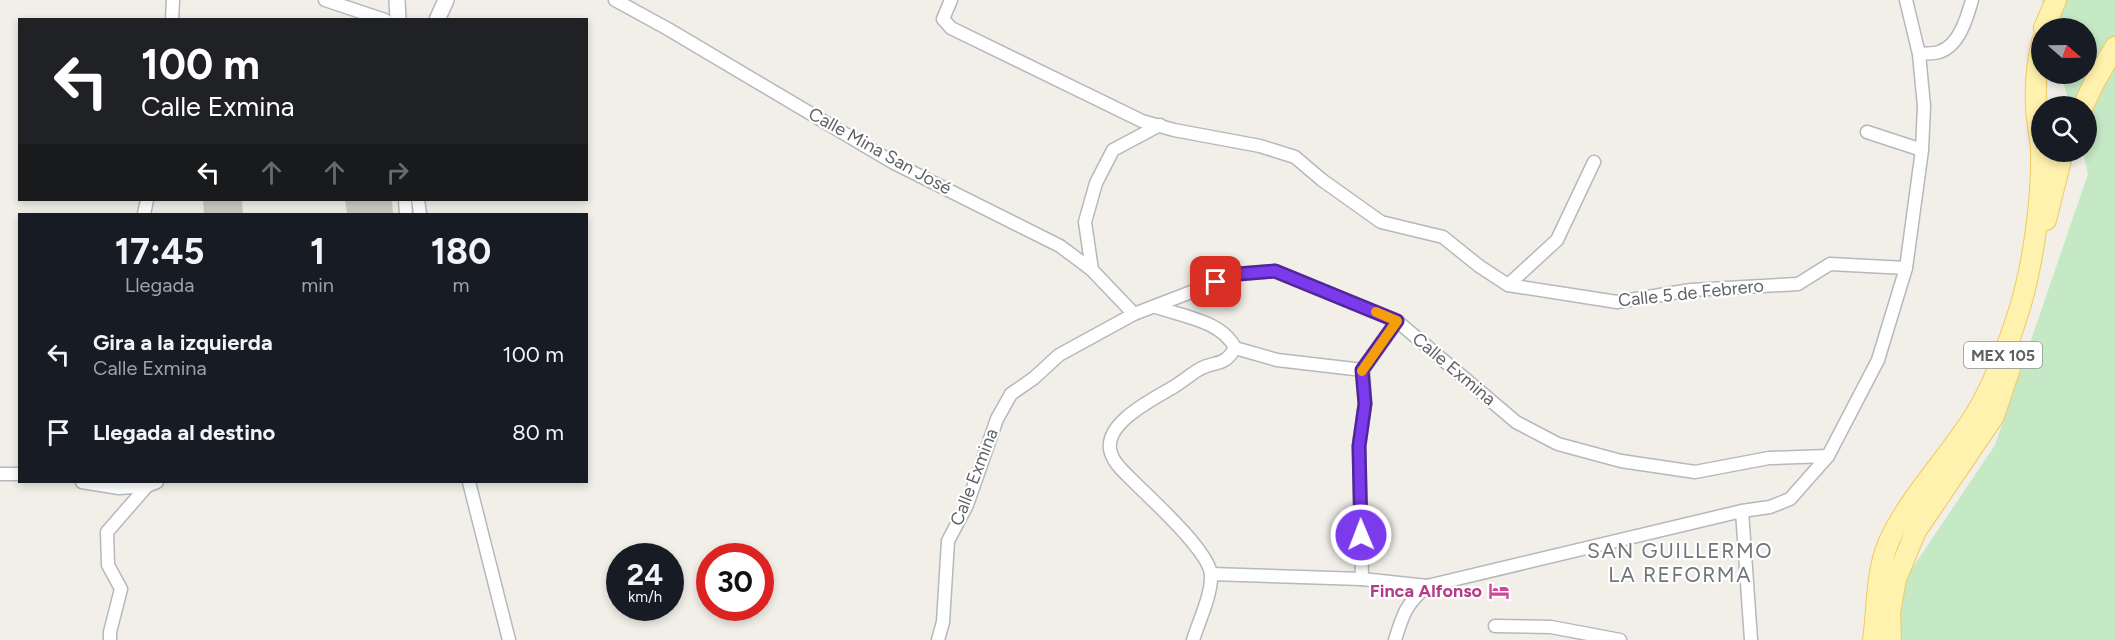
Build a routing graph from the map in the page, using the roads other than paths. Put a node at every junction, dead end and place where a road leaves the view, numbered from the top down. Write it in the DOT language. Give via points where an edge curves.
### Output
graph roads {
  1 [pos="173,0"];
  2 [pos="325,0"];
  3 [pos="397,0"];
  4 [pos="446,0"];
  5 [pos="615,0"];
  6 [pos="951,0"];
  7 [pos="1906,0"];
  8 [pos="1972,0"];
  9 [pos="2056,0"];
  10 [pos="172,18"];
  11 [pos="379,18"];
  12 [pos="398,18"];
  13 [pos="438,18"];
  14 [pos="2048,18"];
  15 [pos="2115,47"];
  16 [pos="1919,54"];
  17 [pos="2037,84"];
  18 [pos="2088,96"];
  19 [pos="1160,125"];
  20 [pos="1867,132"];
  21 [pos="1922,150"];
  22 [pos="1594,162"];
  23 [pos="2061,162"];
  24 [pos="1906,268"];
  25 [pos="1092,270"];
  26 [pos="1508,285"];
  27 [pos="1156,307"];
  28 [pos="1134,314"];
  29 [pos="1397,321"];
  30 [pos="1235,348"];
  31 [pos="1362,370"];
  32 [pos="1828,456"];
  33 [pos="0,474"];
  34 [pos="18,474"];
  35 [pos="88,483"];
  36 [pos="469,483"];
  37 [pos="152,484"];
  38 [pos="1742,511"];
  39 [pos="1212,574"];
  40 [pos="1362,579"];
  41 [pos="1427,586"];
  42 [pos="1495,626"];
  43 [pos="110,640"];
  44 [pos="509,640"];
  45 [pos="938,640"];
  46 [pos="1192,640"];
  47 [pos="1395,640"];
  48 [pos="1620,640"];
  49 [pos="1751,640"];
  50 [pos="1873,640"];
  51 [pos="1892,640"];
  1 -- 10 [label="street"];
  2 -- 11 [label="street"];
  3 -- 12 [label="street"];
  4 -- 13 [label="street"];
  5 -- 25 [label="street, Calle Mina San José" via="894,163 1060,246"];
  6 -- 19 [label="street" via="943,19 951,28 1142,122"];
  7 -- 16 [label="street"];
  8 -- 16 [label="street" via="1952,46"];
  9 -- 14 [label="main road"];
  15 -- 18 [label="main road"];
  16 -- 21 [label="street" via="1924,106"];
  17 -- 50 [label="main road, MEX 105" via="2041,150 2038,196 2021,302 2000,364 1973,419 1892,534 1878,585"];
  19 -- 25 [label="street" via="1113,150 1096,183 1085,222"];
  19 -- 26 [label="street, Calle 5 de Febrero" via="1295,157 1381,222 1443,237"];
  20 -- 21 [label="street"];
  21 -- 24 [label="street"];
  22 -- 26 [label="street" via="1557,240"];
  23 -- 51 [label="main road, MEX 105" via="2027,312 1994,416 1916,531 1896,579 1890,612"];
  24 -- 26 [label="street, Calle 5 de Febrero" via="1830,264 1798,284 1691,290 1617,302"];
  24 -- 32 [label="street" via="1878,360"];
  25 -- 28 [label="street, Calle Mina San José"];
  27 -- 28 [label="street, Calle Exmina"];
  27 -- 29 [label="street, Calle Exmina" via="1238,274 1275,271"];
  27 -- 30 [label="street" via="1215,327 1230,338"];
  28 -- 45 [label="street, Calle Exmina" via="1059,355 1011,394 997,418 967,506 948,541 943,622"];
  29 -- 31 [label="street"];
  29 -- 32 [label="street, Calle Exmina" via="1516,422 1558,444 1621,461 1695,472 1769,458"];
  30 -- 31 [label="street" via="1277,360"];
  30 -- 39 [label="street" via="1229,359 1200,368 1130,413 1113,433 1109,448 1117,465 1184,531 1208,562"];
  31 -- 40 [label="street"];
  32 -- 38 [label="street" via="1790,499"];
  33 -- 34 [label="street"];
  35 -- 37 [label="street" via="119,488"];
  36 -- 44 [label="street"];
  37 -- 43 [label="street" via="107,532 108,565 121,589"];
  38 -- 41 [label="street"];
  38 -- 49 [label="street"];
  39 -- 40 [label="street"];
  39 -- 46 [label="street"];
  40 -- 41 [label="street"];
  41 -- 47 [label="street" via="1412,599"];
  42 -- 48 [label="street" via="1551,627"];
}
